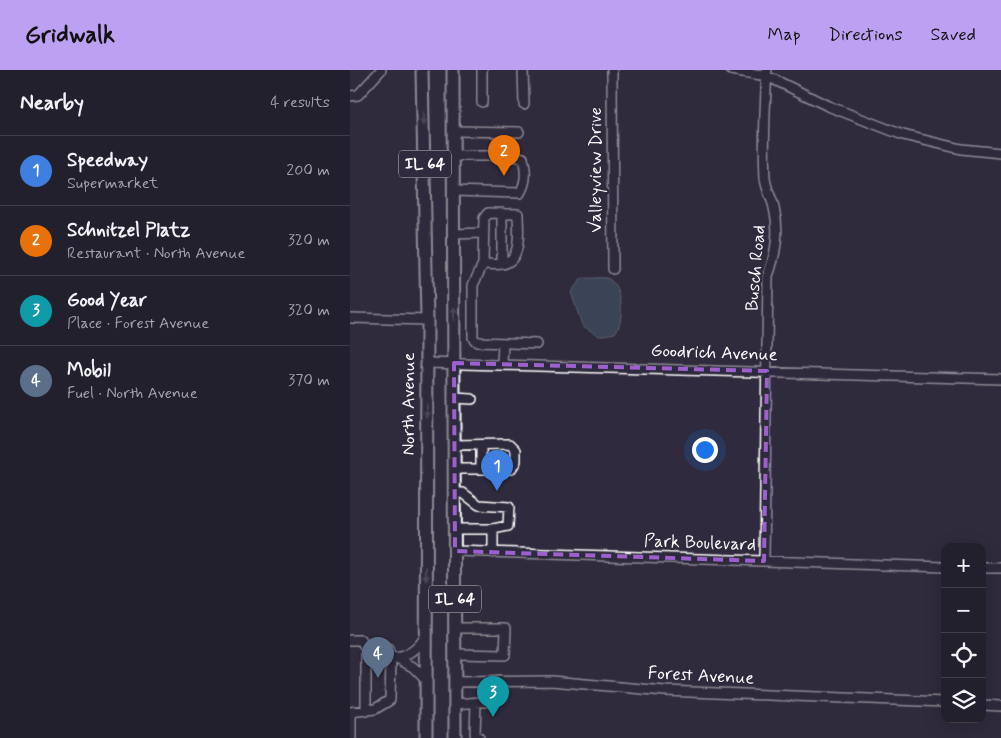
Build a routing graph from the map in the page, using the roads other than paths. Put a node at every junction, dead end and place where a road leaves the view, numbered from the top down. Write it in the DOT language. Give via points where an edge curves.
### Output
graph roads {
  1 [pos="380,70"];
  2 [pos="422,70"];
  3 [pos="453,70"];
  4 [pos="482,70"];
  5 [pos="523,70"];
  6 [pos="612,70"];
  7 [pos="731,70"];
  8 [pos="767,73"];
  9 [pos="350,96"];
  10 [pos="482,102"];
  11 [pos="524,104"];
  12 [pos="453,131"];
  13 [pos="519,132"];
  14 [pos="1001,153"];
  15 [pos="453,156"];
  16 [pos="453,191"];
  17 [pos="502,213"];
  18 [pos="483,233"];
  19 [pos="454,234"];
  20 [pos="483,264"];
  21 [pos="502,264"];
  22 [pos="613,269"];
  23 [pos="350,318"];
  24 [pos="427,320"];
  25 [pos="503,343"];
  26 [pos="537,344"];
  27 [pos="426,362"];
  28 [pos="454,363"];
  29 [pos="502,364"];
  30 [pos="767,371"];
  31 [pos="1001,380"];
  32 [pos="453,398"];
  33 [pos="472,399"];
  34 [pos="454,445"];
  35 [pos="481,445"];
  36 [pos="455,469"];
  37 [pos="481,470"];
  38 [pos="455,494"];
  39 [pos="455,529"];
  40 [pos="493,529"];
  41 [pos="455,551"];
  42 [pos="492,553"];
  43 [pos="764,561"];
  44 [pos="941,567"];
  45 [pos="986,568"];
  46 [pos="1001,568"];
  47 [pos="455,628"];
  48 [pos="426,637"];
  49 [pos="350,640"];
  50 [pos="366,650"];
  51 [pos="455,654"];
  52 [pos="394,658"];
  53 [pos="426,680"];
  54 [pos="499,681"];
  55 [pos="455,682"];
  56 [pos="476,702"];
  57 [pos="941,702"];
  58 [pos="455,704"];
  59 [pos="986,705"];
  60 [pos="1001,706"];
  61 [pos="366,711"];
  62 [pos="350,712"];
  63 [pos="351,738"];
  64 [pos="425,738"];
  65 [pos="455,738"];
  66 [pos="479,738"];
  1 -- 9 [label="street" via="358,95"];
  2 -- 24 [label="main road, North Avenue / IL 64, one-way"];
  3 -- 12 [label="main road, IL 64"];
  4 -- 10 [label="street"];
  5 -- 11 [label="street"];
  6 -- 22 [label="street, Valleyview Drive"];
  7 -- 8 [label="street"];
  8 -- 14 [label="street" via="828,106 903,135 961,149"];
  8 -- 30 [label="street, Busch Road" via="765,180 777,230 775,254 768,276"];
  12 -- 13 [label="street"];
  12 -- 15 [label="main road, IL 64"];
  15 -- 16 [label="main road, IL 64"];
  15 -- 16 [label="street" via="513,156 523,158 525,168 525,184 520,192"];
  16 -- 19 [label="main road, IL 64"];
  17 -- 18 [label="street" via="486,214"];
  17 -- 21 [label="street"];
  17 -- 21 [label="street" via="518,214 518,247 512,259"];
  18 -- 19 [label="street"];
  18 -- 20 [label="street"];
  28 -- 19 [label="main road, IL 64, one-way"];
  20 -- 21 [label="street"];
  20 -- 25 [label="street" via="473,285 473,338 477,342"];
  23 -- 24 [label="street"];
  24 -- 27 [label="main road, North Avenue / IL 64"];
  25 -- 26 [label="street"];
  25 -- 29 [label="street"];
  27 -- 28 [label="street, Goodrich Avenue"];
  27 -- 48 [label="main road, North Avenue / IL 64, one-way"];
  28 -- 29 [label="street, Goodrich Avenue"];
  28 -- 32 [label="main road, IL 64"];
  29 -- 30 [label="street, Goodrich Avenue"];
  30 -- 31 [label="street, Goodrich Avenue"];
  30 -- 43 [label="street, Busch Road"];
  32 -- 33 [label="street"];
  32 -- 34 [label="main road, IL 64"];
  34 -- 35 [label="street"];
  34 -- 36 [label="main road, IL 64"];
  35 -- 37 [label="street"];
  35 -- 37 [label="street" via="510,444 516,450 516,461 511,469"];
  36 -- 37 [label="street"];
  36 -- 38 [label="main road, IL 64"];
  38 -- 39 [label="main road, IL 64"];
  38 -- 40 [label="street" via="463,494 479,505 509,507 508,526"];
  39 -- 40 [label="street"];
  39 -- 41 [label="main road, IL 64"];
  40 -- 42 [label="street"];
  41 -- 42 [label="street, Park Boulevard"];
  41 -- 47 [label="main road, IL 64"];
  42 -- 43 [label="street, Park Boulevard"];
  43 -- 44 [label="street, Park Boulevard"];
  45 -- 46 [label="street"];
  47 -- 51 [label="main road, IL 64"];
  47 -- 51 [label="street" via="506,628 506,655"];
  48 -- 52 [label="street" via="419,647"];
  48 -- 53 [label="main road, North Avenue / IL 64"];
  49 -- 50 [label="street" via="361,640"];
  50 -- 52 [label="street" via="388,649"];
  50 -- 61 [label="street"];
  51 -- 55 [label="main road, IL 64"];
  52 -- 53 [label="street" via="413,667"];
  52 -- 61 [label="street" via="390,700"];
  53 -- 64 [label="main road, North Avenue / IL 64"];
  54 -- 55 [label="street, Forest Avenue"];
  54 -- 56 [label="street" via="500,696 494,701"];
  54 -- 57 [label="street, Forest Avenue"];
  55 -- 58 [label="main road, IL 64"];
  56 -- 58 [label="street"];
  56 -- 66 [label="street" via="475,734"];
  58 -- 65 [label="main road, IL 64"];
  59 -- 60 [label="street"];
  61 -- 62 [label="street"];
  62 -- 63 [label="street"];
}
